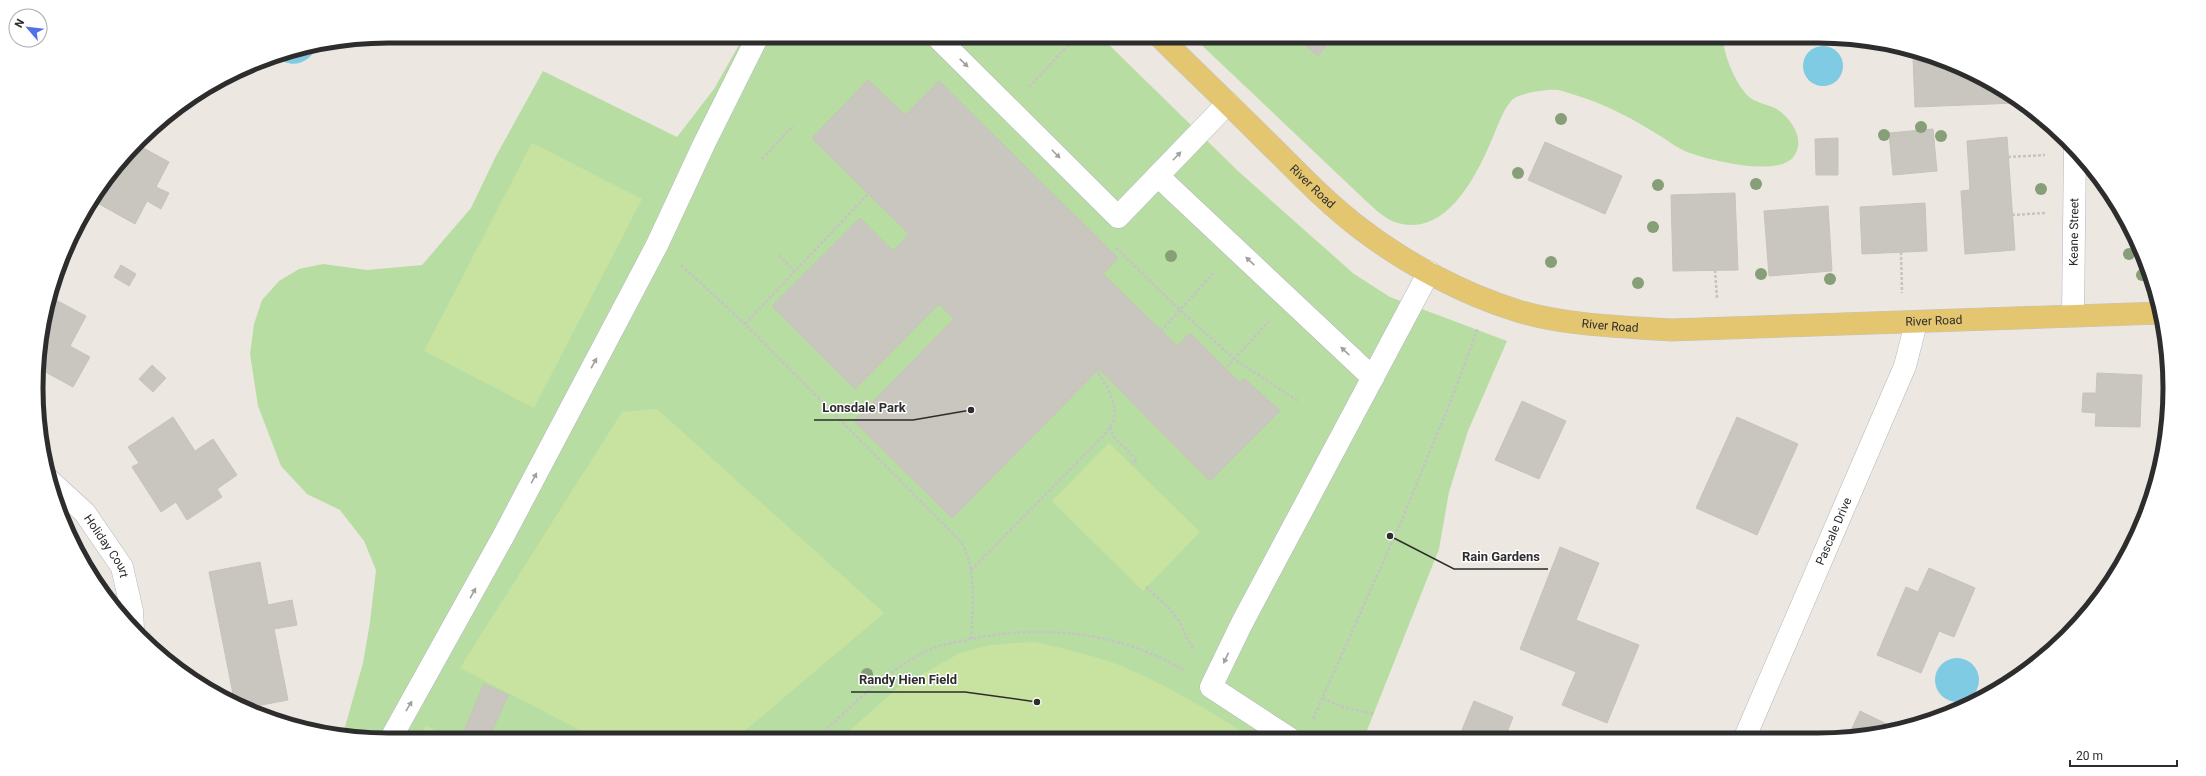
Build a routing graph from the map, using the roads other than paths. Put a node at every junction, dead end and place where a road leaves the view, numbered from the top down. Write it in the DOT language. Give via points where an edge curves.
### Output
graph roads {
  1 [pos="754,43"];
  2 [pos="943,43"];
  3 [pos="1166,43"];
  4 [pos="1228,104"];
  5 [pos="2075,159"];
  6 [pos="1158,176"];
  7 [pos="1430,272"];
  8 [pos="2154,313"];
  9 [pos="2073,315"];
  10 [pos="1916,322"];
  11 [pos="1373,378"];
  12 [pos="58,488"];
  13 [pos="132,619"];
  14 [pos="394,733"];
  15 [pos="1281,733"];
  16 [pos="1747,733"];
  14 -- 1 [label="street, one-way" via="504,535 657,245"];
  2 -- 6 [label="street, one-way" via="1118,216"];
  3 -- 4 [label="main road, River Road"];
  6 -- 4 [label="street, one-way"];
  4 -- 7 [label="main road, River Road" via="1361,229"];
  5 -- 9 [label="street, Keane Street"];
  11 -- 6 [label="street, one-way"];
  7 -- 10 [label="main road, River Road" via="1486,300 1520,311 1611,326 1671,330"];
  7 -- 11 [label="street"];
  8 -- 9 [label="main road, River Road"];
  9 -- 10 [label="main road, River Road"];
  10 -- 16 [label="street, Pascale Drive" via="1905,366"];
  11 -- 15 [label="street, one-way" via="1242,623 1212,687"];
  12 -- 13 [label="street, Holiday Court" via="85,513 122,567"];
}
